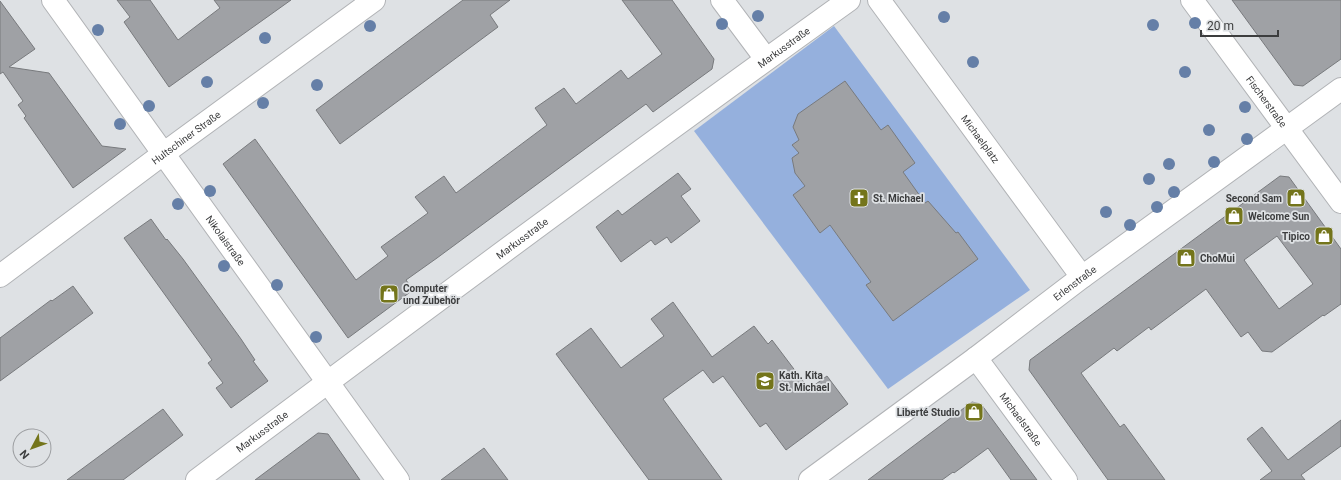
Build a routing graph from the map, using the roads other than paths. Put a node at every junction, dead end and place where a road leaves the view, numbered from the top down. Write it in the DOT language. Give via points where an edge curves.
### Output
graph roads {
  1 [pos="53,0"];
  2 [pos="374,0"];
  3 [pos="722,0"];
  4 [pos="849,0"];
  5 [pos="879,0"];
  6 [pos="1192,0"];
  7 [pos="766,59"];
  8 [pos="1341,89"];
  9 [pos="1287,128"];
  10 [pos="163,154"];
  11 [pos="1341,202"];
  12 [pos="0,276"];
  13 [pos="1082,276"];
  14 [pos="976,358"];
  15 [pos="327,382"];
  16 [pos="197,480"];
  17 [pos="398,480"];
  18 [pos="810,480"];
  19 [pos="1066,480"];
  1 -- 10 [label="street, Nikolaistraße"];
  2 -- 10 [label="street, Hultschiner Straße"];
  3 -- 7 [label="street"];
  4 -- 7 [label="street, Markusstraße"];
  5 -- 13 [label="street, Michaelplatz"];
  6 -- 9 [label="street, Fischerstraße"];
  7 -- 15 [label="street, Markusstraße"];
  8 -- 9 [label="street, Erlenstraße"];
  9 -- 11 [label="street, Fischerstraße"];
  9 -- 13 [label="street, Erlenstraße"];
  10 -- 12 [label="street, Hultschiner Straße"];
  10 -- 15 [label="street, Nikolaistraße"];
  13 -- 14 [label="street, Erlenstraße"];
  14 -- 18 [label="street, Erlenstraße"];
  14 -- 19 [label="street, Michaelstraße"];
  15 -- 16 [label="street, Markusstraße"];
  15 -- 17 [label="street, Nikolaistraße"];
}
